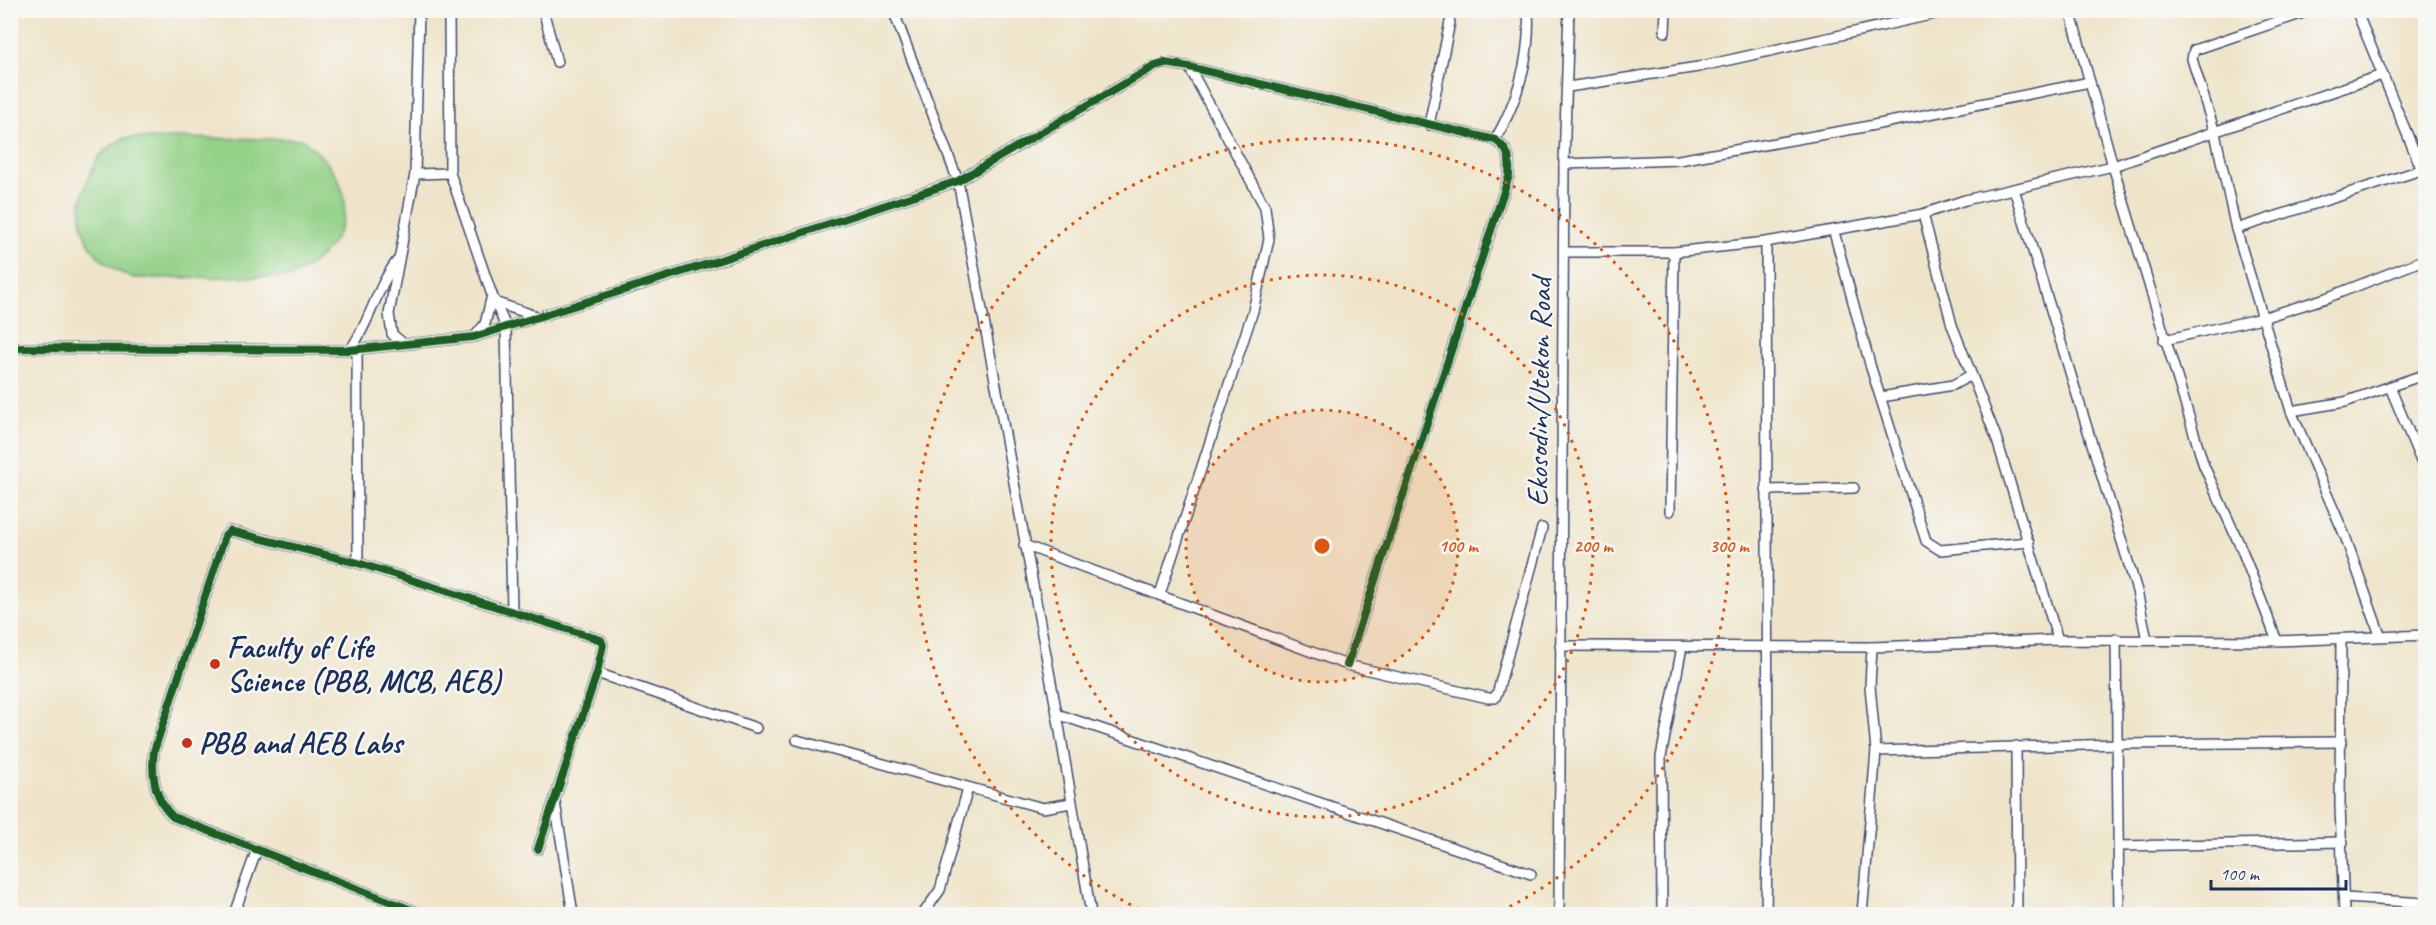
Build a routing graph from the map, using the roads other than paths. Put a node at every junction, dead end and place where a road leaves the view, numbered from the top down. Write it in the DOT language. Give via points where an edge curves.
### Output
graph roads {
  1 [pos="419,10"];
  2 [pos="449,10"];
  3 [pos="543,10"];
  4 [pos="893,10"];
  5 [pos="1528,10"];
  6 [pos="1569,10"];
  7 [pos="1666,10"];
  8 [pos="1953,10"];
  9 [pos="2070,10"];
  10 [pos="2312,10"];
  11 [pos="2356,10"];
  12 [pos="1450,22"];
  13 [pos="1665,32"];
  14 [pos="557,62"];
  15 [pos="1189,67"];
  16 [pos="2382,75"];
  17 [pos="2090,82"];
  18 [pos="1568,87"];
  19 [pos="1429,125"];
  20 [pos="2215,133"];
  21 [pos="1495,140"];
  22 [pos="2426,147"];
  23 [pos="2415,151"];
  24 [pos="1564,164"];
  25 [pos="2113,166"];
  26 [pos="2421,170"];
  27 [pos="450,173"];
  28 [pos="415,174"];
  29 [pos="958,180"];
  30 [pos="2426,180"];
  31 [pos="2014,189"];
  32 [pos="1923,214"];
  33 [pos="2236,229"];
  34 [pos="1834,232"];
  35 [pos="1766,242"];
  36 [pos="1565,252"];
  37 [pos="1674,252"];
  38 [pos="398,259"];
  39 [pos="2426,260"];
  40 [pos="494,299"];
  41 [pos="539,317"];
  42 [pos="2262,318"];
  43 [pos="506,327"];
  44 [pos="474,337"];
  45 [pos="2164,339"];
  46 [pos="404,344"];
  47 [pos="10,348"];
  48 [pos="354,349"];
  49 [pos="2426,374"];
  50 [pos="1971,375"];
  51 [pos="2390,387"];
  52 [pos="1881,397"];
  53 [pos="2291,411"];
  54 [pos="2426,473"];
  55 [pos="1854,488"];
  56 [pos="1767,490"];
  57 [pos="1670,512"];
  58 [pos="1542,528"];
  59 [pos="2029,542"];
  60 [pos="1024,545"];
  61 [pos="358,563"];
  62 [pos="1160,594"];
  63 [pos="512,610"];
  64 [pos="2380,635"];
  65 [pos="2426,635"];
  66 [pos="2341,638"];
  67 [pos="2116,639"];
  68 [pos="2058,640"];
  69 [pos="2147,640"];
  70 [pos="2277,641"];
  71 [pos="1560,646"];
  72 [pos="1682,647"];
  73 [pos="1767,647"];
  74 [pos="1872,648"];
  75 [pos="1347,665"];
  76 [pos="597,673"];
  77 [pos="1058,714"];
  78 [pos="756,728"];
  79 [pos="797,740"];
  80 [pos="2341,742"];
  81 [pos="2119,744"];
  82 [pos="2016,746"];
  83 [pos="1876,751"];
  84 [pos="968,788"];
  85 [pos="555,800"];
  86 [pos="1071,803"];
  87 [pos="2343,842"];
  88 [pos="2119,846"];
  89 [pos="538,849"];
  90 [pos="256,852"];
  91 [pos="1531,874"];
  92 [pos="2344,898"];
  93 [pos="2426,903"];
  94 [pos="234,915"];
  95 [pos="422,915"];
  96 [pos="573,915"];
  97 [pos="923,915"];
  98 [pos="1091,915"];
  99 [pos="1558,915"];
  100 [pos="1662,915"];
  101 [pos="1766,915"];
  102 [pos="1862,915"];
  103 [pos="2017,915"];
  104 [pos="2120,915"];
  105 [pos="2344,915"];
  1 -- 28 [label="street"];
  2 -- 27 [label="street"];
  3 -- 14 [label="street"];
  4 -- 29 [label="street"];
  5 -- 21 [label="street" via="1526,66 1509,115"];
  6 -- 18 [label="street, Ekosodin/Utekon Road"];
  7 -- 13 [label="street"];
  8 -- 18 [label="street" via="1698,67"];
  9 -- 17 [label="street"];
  10 -- 20 [label="street" via="2194,50 2192,59"];
  11 -- 16 [label="street"];
  12 -- 19 [label="street"];
  15 -- 19 [label="street"];
  15 -- 29 [label="street" via="1165,63 1155,66"];
  15 -- 62 [label="street" via="1265,207 1269,239 1253,311"];
  16 -- 20 [label="street"];
  16 -- 23 [label="street"];
  17 -- 24 [label="street" via="1679,160"];
  17 -- 25 [label="street"];
  18 -- 24 [label="street, Ekosodin/Utekon Road"];
  19 -- 21 [label="street"];
  20 -- 25 [label="street"];
  20 -- 33 [label="street"];
  21 -- 75 [label="street" via="1506,148 1510,158 1509,176"];
  22 -- 23 [label="street"];
  23 -- 26 [label="street"];
  24 -- 36 [label="street, Ekosodin/Utekon Road"];
  25 -- 31 [label="street"];
  25 -- 45 [label="street"];
  26 -- 30 [label="street"];
  26 -- 33 [label="street"];
  27 -- 28 [label="street"];
  27 -- 40 [label="street"];
  28 -- 38 [label="street"];
  29 -- 41 [label="street"];
  29 -- 60 [label="street"];
  31 -- 32 [label="street"];
  31 -- 69 [label="street" via="2138,591"];
  32 -- 34 [label="street"];
  32 -- 50 [label="street"];
  33 -- 42 [label="street"];
  34 -- 35 [label="street"];
  34 -- 52 [label="street"];
  35 -- 37 [label="street"];
  35 -- 56 [label="street"];
  36 -- 37 [label="street"];
  36 -- 71 [label="street, Ekosodin/Utekon Road"];
  37 -- 57 [label="street"];
  38 -- 46 [label="street" via="389,325 392,334"];
  38 -- 48 [label="street"];
  39 -- 42 [label="street"];
  40 -- 41 [label="street"];
  40 -- 43 [label="street"];
  40 -- 44 [label="street" via="485,324"];
  41 -- 43 [label="street"];
  42 -- 45 [label="street"];
  42 -- 53 [label="street"];
  43 -- 44 [label="street"];
  43 -- 63 [label="street"];
  44 -- 46 [label="street"];
  45 -- 70 [label="street" via="2204,466"];
  46 -- 48 [label="street"];
  47 -- 48 [label="street"];
  48 -- 61 [label="street"];
  49 -- 51 [label="street"];
  50 -- 52 [label="street" via="1953,385"];
  50 -- 59 [label="street" via="1996,437"];
  51 -- 53 [label="street" via="2345,402"];
  51 -- 54 [label="street"];
  52 -- 59 [label="street" via="1926,541 1932,547 1940,550"];
  53 -- 64 [label="street" via="2345,536"];
  55 -- 56 [label="street"];
  56 -- 73 [label="street"];
  58 -- 75 [label="street" via="1495,698"];
  59 -- 68 [label="street"];
  60 -- 62 [label="street"];
  60 -- 77 [label="street"];
  61 -- 63 [label="street"];
  61 -- 90 [label="street" via="235,531 225,536 152,765 159,799 173,817"];
  62 -- 75 [label="street"];
  63 -- 76 [label="street" via="601,640"];
  64 -- 65 [label="street"];
  64 -- 66 [label="street"];
  66 -- 70 [label="street"];
  66 -- 80 [label="street"];
  67 -- 68 [label="street"];
  67 -- 69 [label="street"];
  67 -- 81 [label="street"];
  68 -- 74 [label="street"];
  69 -- 70 [label="street"];
  71 -- 72 [label="street"];
  71 -- 99 [label="street, Ekosodin/Utekon Road"];
  72 -- 73 [label="street"];
  72 -- 100 [label="street" via="1661,757"];
  73 -- 74 [label="street"];
  73 -- 101 [label="street"];
  74 -- 83 [label="street" via="1870,686"];
  76 -- 78 [label="street"];
  76 -- 85 [label="street"];
  77 -- 86 [label="street"];
  77 -- 91 [label="street"];
  79 -- 84 [label="street"];
  80 -- 81 [label="street"];
  80 -- 87 [label="street"];
  81 -- 82 [label="street"];
  81 -- 88 [label="street"];
  82 -- 83 [label="street"];
  82 -- 103 [label="street"];
  83 -- 102 [label="street"];
  84 -- 86 [label="street" via="1043,808"];
  84 -- 97 [label="street" via="940,890"];
  85 -- 89 [label="street"];
  85 -- 96 [label="street"];
  86 -- 98 [label="street"];
  87 -- 88 [label="street"];
  87 -- 92 [label="street"];
  88 -- 104 [label="street"];
  90 -- 94 [label="street"];
  90 -- 95 [label="street"];
  92 -- 93 [label="street"];
  92 -- 105 [label="street"];
}
